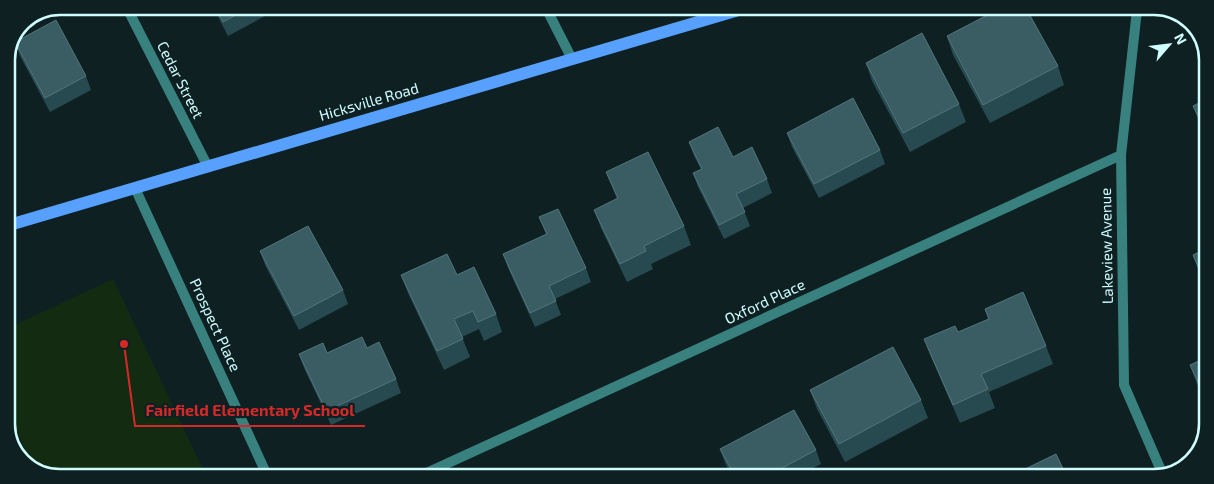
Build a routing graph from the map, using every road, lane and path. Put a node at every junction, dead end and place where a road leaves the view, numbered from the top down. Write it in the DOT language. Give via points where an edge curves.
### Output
graph roads {
  1 [pos="131,15"];
  2 [pos="550,15"];
  3 [pos="722,15"];
  4 [pos="1136,15"];
  5 [pos="572,59"];
  6 [pos="1120,155"];
  7 [pos="208,166"];
  8 [pos="136,188"];
  9 [pos="15,223"];
  10 [pos="1160,468"];
  11 [pos="265,469"];
  12 [pos="435,469"];
  1 -- 7 [label="street, Cedar Street"];
  2 -- 5 [label="street"];
  3 -- 5 [label="main road, Hicksville Road"];
  4 -- 6 [label="street, Lakeview Avenue"];
  5 -- 7 [label="main road, Hicksville Road"];
  6 -- 10 [label="street, Lakeview Avenue" via="1124,385"];
  6 -- 12 [label="street, Oxford Place"];
  7 -- 8 [label="main road, Hicksville Road"];
  8 -- 9 [label="main road, Hicksville Road"];
  8 -- 11 [label="street, Prospect Place"];
}
